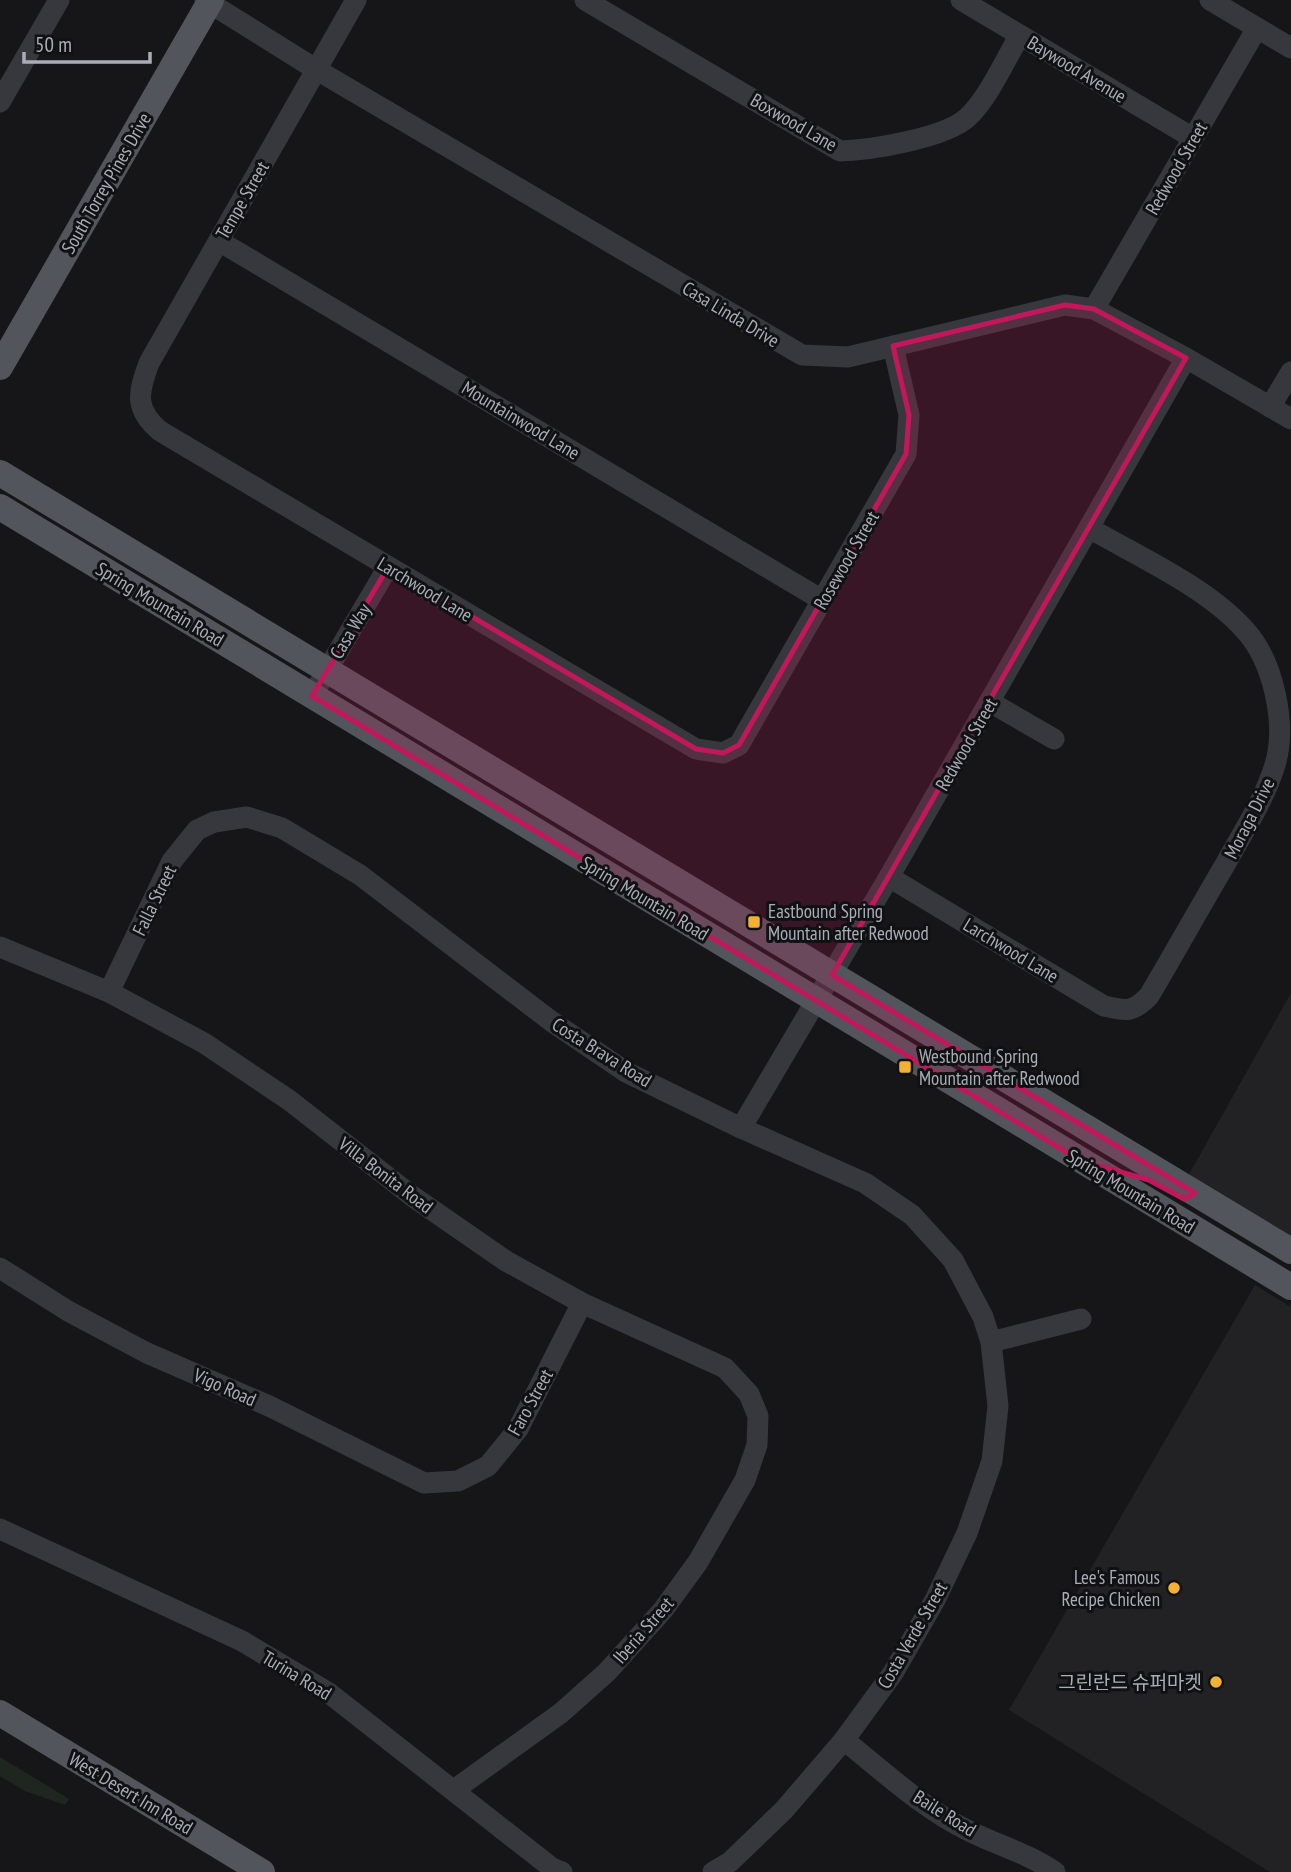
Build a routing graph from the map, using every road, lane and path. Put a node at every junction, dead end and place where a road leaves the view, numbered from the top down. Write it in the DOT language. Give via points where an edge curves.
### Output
graph roads {
  1 [pos="59,0"];
  2 [pos="356,0"];
  3 [pos="585,0"];
  4 [pos="961,0"];
  5 [pos="1210,0"];
  6 [pos="209,1"];
  7 [pos="1257,28"];
  8 [pos="1020,35"];
  9 [pos="1291,48"];
  10 [pos="317,70"];
  11 [pos="0,102"];
  12 [pos="1193,138"];
  13 [pos="219,241"];
  14 [pos="1094,309"];
  15 [pos="893,346"];
  16 [pos="1186,358"];
  17 [pos="0,367"];
  18 [pos="1291,372"];
  19 [pos="140,404"];
  20 [pos="1270,407"];
  21 [pos="1291,419"];
  22 [pos="0,473"];
  23 [pos="0,507"];
  24 [pos="1089,528"];
  25 [pos="388,567"];
  26 [pos="822,600"];
  27 [pos="327,670"];
  28 [pos="312,696"];
  29 [pos="990,702"];
  30 [pos="1054,739"];
  31 [pos="723,753"];
  32 [pos="214,822"];
  33 [pos="889,877"];
  34 [pos="0,947"];
  35 [pos="832,975"];
  36 [pos="109,992"];
  37 [pos="816,1001"];
  38 [pos="1136,1009"];
  39 [pos="741,1128"];
  40 [pos="1081,1161"];
  41 [pos="1195,1193"];
  42 [pos="1291,1251"];
  43 [pos="0,1268"];
  44 [pos="1289,1282"];
  45 [pos="582,1303"];
  46 [pos="1081,1319"];
  47 [pos="991,1342"];
  48 [pos="758,1416"];
  49 [pos="458,1482"];
  50 [pos="0,1529"];
  51 [pos="0,1713"];
  52 [pos="844,1740"];
  53 [pos="454,1790"];
  54 [pos="262,1872"];
  55 [pos="562,1872"];
  56 [pos="713,1872"];
  57 [pos="1055,1872"];
  1 -- 11 [label="street"];
  2 -- 10 [label="street, Tempe Street"];
  3 -- 8 [label="street, Boxwood Lane" via="840,151 870,150 941,131 967,118"];
  4 -- 8 [label="street, Baywood Avenue"];
  5 -- 7 [label="street"];
  6 -- 10 [label="street, Casa Linda Drive"];
  6 -- 17 [label="main road, South Torrey Pines Drive"];
  7 -- 9 [label="street"];
  7 -- 12 [label="street, Redwood Street"];
  8 -- 12 [label="street, Baywood Avenue"];
  10 -- 13 [label="street, Tempe Street"];
  10 -- 15 [label="street, Casa Linda Drive" via="802,355 848,357"];
  12 -- 14 [label="street, Redwood Street"];
  13 -- 19 [label="street, Tempe Street" via="149,363"];
  13 -- 26 [label="street, Mountainwood Lane"];
  14 -- 15 [label="street, Casa Linda Drive" via="1065,305"];
  14 -- 16 [label="street, Casa Linda Drive"];
  15 -- 26 [label="street, Rosewood Street" via="909,415 906,454"];
  16 -- 20 [label="street, Casa Linda Drive"];
  16 -- 24 [label="street, Redwood Street"];
  18 -- 20 [label="street"];
  19 -- 25 [label="street, Larchwood Lane" via="147,420 160,431"];
  20 -- 21 [label="street, Casa Linda Drive"];
  22 -- 27 [label="main road, Spring Mountain Road"];
  23 -- 28 [label="main road, Spring Mountain Road"];
  24 -- 29 [label="street, Redwood Street"];
  24 -- 38 [label="street, Moraga Drive" via="1206,596 1245,630 1269,671 1277,696 1279,745 1261,800 1149,996"];
  25 -- 27 [label="street, Casa Way"];
  25 -- 31 [label="street, Larchwood Lane" via="696,749"];
  26 -- 31 [label="street, Rosewood Street" via="739,745"];
  27 -- 28 [label="street, Casa Way"];
  27 -- 35 [label="main road, Spring Mountain Road"];
  28 -- 37 [label="main road, Spring Mountain Road"];
  29 -- 30 [label="street"];
  29 -- 33 [label="street, Redwood Street"];
  32 -- 36 [label="street, Falla Street" via="197,830 173,860"];
  32 -- 39 [label="street, Costa Brava Road" via="247,817 282,828 360,875 551,1021 626,1072"];
  33 -- 35 [label="street, Redwood Street"];
  33 -- 38 [label="street, Larchwood Lane" via="1104,1006"];
  34 -- 36 [label="street, Villa Bonita Road"];
  35 -- 37 [label="street, Redwood Street"];
  35 -- 41 [label="main road, Spring Mountain Road"];
  36 -- 45 [label="street, Villa Bonita Road" via="204,1043 289,1100 412,1196 506,1261"];
  37 -- 39 [label="street, Redwood Street"];
  37 -- 40 [label="main road, Spring Mountain Road"];
  39 -- 47 [label="street, Costa Brava Road" via="865,1183 912,1215 953,1260"];
  40 -- 41 [label="main road" via="1149,1180 1184,1199"];
  40 -- 44 [label="main road, Spring Mountain Road"];
  41 -- 42 [label="main road, Spring Mountain Road"];
  43 -- 49 [label="street, Vigo Road" via="146,1353 270,1406 424,1483"];
  45 -- 48 [label="street, Villa Bonita Road" via="725,1368 749,1395"];
  45 -- 49 [label="street, Faro Street" via="518,1429 488,1466"];
  46 -- 47 [label="street"];
  47 -- 52 [label="street, Costa Verde Street" via="998,1406 992,1461 967,1533 893,1673"];
  48 -- 53 [label="street, Iberia Street" via="757,1445 745,1480 698,1562 663,1610 607,1672 561,1713"];
  50 -- 53 [label="street, Turina Road" via="242,1642 329,1693"];
  51 -- 54 [label="main road, West Desert Inn Road"];
  52 -- 56 [label="street, Costa Verde Street" via="784,1810 730,1862"];
  52 -- 57 [label="street, Baile Road" via="932,1810"];
  53 -- 55 [label="street, Turina Road"];
}
